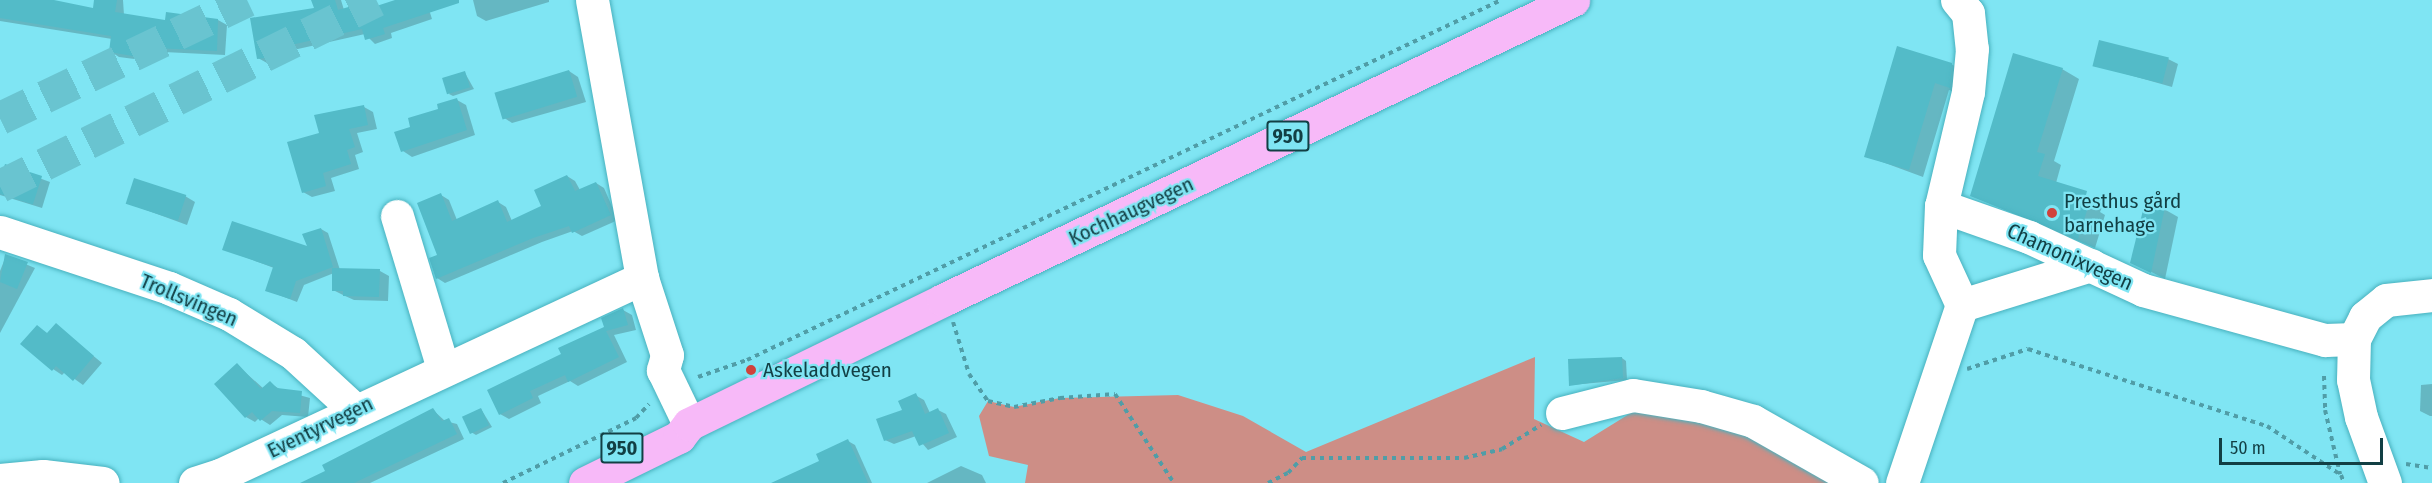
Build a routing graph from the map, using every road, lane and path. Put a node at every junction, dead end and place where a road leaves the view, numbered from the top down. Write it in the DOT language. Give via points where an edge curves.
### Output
graph roads {
  1 [pos="592,0"];
  2 [pos="1501,0"];
  3 [pos="1573,0"];
  4 [pos="1957,0"];
  5 [pos="1941,206"];
  6 [pos="397,216"];
  7 [pos="0,232"];
  8 [pos="2091,265"];
  9 [pos="642,278"];
  10 [pos="2432,295"];
  11 [pos="943,300"];
  12 [pos="1962,305"];
  13 [pos="2354,339"];
  14 [pos="2028,349"];
  15 [pos="443,368"];
  16 [pos="698,377"];
  17 [pos="655,398"];
  18 [pos="355,410"];
  19 [pos="1562,413"];
  20 [pos="636,418"];
  21 [pos="698,420"];
  22 [pos="639,424"];
  23 [pos="621,475"];
  24 [pos="0,480"];
  25 [pos="103,483"];
  26 [pos="195,483"];
  27 [pos="503,483"];
  28 [pos="581,483"];
  29 [pos="1174,483"];
  30 [pos="1268,483"];
  31 [pos="1862,483"];
  32 [pos="1902,483"];
  33 [pos="2344,483"];
  34 [pos="2385,483"];
  1 -- 9 [label="street"];
  2 -- 16 [label="path" via="747,360"];
  3 -- 11 [label="main road, Kochhaugvegen / 950"];
  4 -- 5 [label="street" via="1968,13 1972,49 1968,92"];
  5 -- 8 [label="street, Chamonixvegen" via="2029,237"];
  5 -- 12 [label="street" via="1939,255"];
  6 -- 15 [label="street"];
  7 -- 18 [label="street, Trollsvingen" via="169,288 228,314 293,353"];
  8 -- 12 [label="street"];
  8 -- 13 [label="street, Chamonixvegen" via="2143,291 2325,340"];
  9 -- 15 [label="street, Eventyrvegen"];
  9 -- 21 [label="street" via="667,355 663,370"];
  10 -- 13 [label="street" via="2385,300 2365,317"];
  11 -- 21 [label="main road, Kochhaugvegen / 950"];
  11 -- 29 [label="path" via="969,374 988,400 1014,407 1060,398 1115,394"];
  12 -- 32 [label="street"];
  13 -- 34 [label="street" via="2355,389"];
  14 -- 33 [label="path" via="2267,426 2341,475"];
  15 -- 18 [label="street, Eventyrvegen"];
  17 -- 20 [label="path"];
  18 -- 26 [label="street, Eventyrvegen"];
  19 -- 30 [label="path" via="1502,449 1464,458 1302,458 1288,473"];
  19 -- 31 [label="street" via="1633,395 1701,406 1753,421"];
  20 -- 22 [label="path"];
  20 -- 27 [label="path"];
  21 -- 23 [label="main road, Kochhaugvegen / 950"];
  21 -- 28 [label="main road, Kochhaugvegen / 950" via="673,424 569,473"];
  23 -- 28 [label="main road, Kochhaugvegen / 950"];
  24 -- 25 [label="street" via="43,476"];
}
